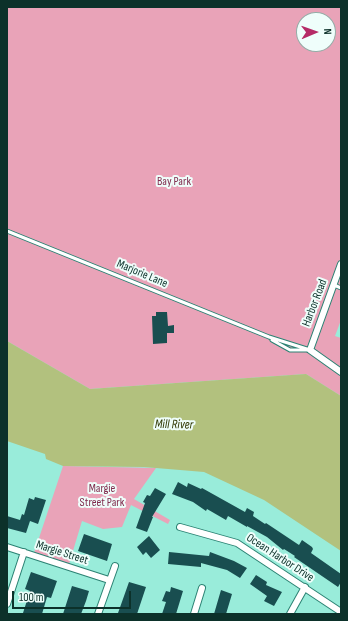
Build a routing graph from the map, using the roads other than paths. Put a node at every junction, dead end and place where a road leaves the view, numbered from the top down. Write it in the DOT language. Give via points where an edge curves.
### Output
graph roads {
  1 [pos="7,232"];
  2 [pos="341,264"];
  3 [pos="334,285"];
  4 [pos="341,288"];
  5 [pos="269,337"];
  6 [pos="310,350"];
  7 [pos="341,372"];
  8 [pos="180,527"];
  9 [pos="7,547"];
  10 [pos="24,552"];
  11 [pos="115,566"];
  12 [pos="109,580"];
  13 [pos="305,587"];
  14 [pos="202,588"];
  15 [pos="7,604"];
  16 [pos="341,612"];
  17 [pos="98,614"];
  18 [pos="194,614"];
  19 [pos="290,614"];
  1 -- 5 [label="lane, Marjorie Lane"];
  2 -- 3 [label="street, Harbor Road"];
  3 -- 4 [label="lane"];
  3 -- 6 [label="street, Harbor Road"];
  5 -- 6 [label="lane, Marjorie Lane"];
  5 -- 6 [label="lane, Marjorie Lane" via="290,350"];
  6 -- 7 [label="street, Marjorie Lane"];
  8 -- 13 [label="street, Ocean Harbor Drive" via="237,544"];
  9 -- 10 [label="street, Margie Street"];
  10 -- 12 [label="street, Margie Street"];
  10 -- 15 [label="street"];
  11 -- 12 [label="street"];
  12 -- 17 [label="street"];
  13 -- 16 [label="street, Ocean Harbor Drive"];
  13 -- 19 [label="street"];
  14 -- 18 [label="street"];
}
